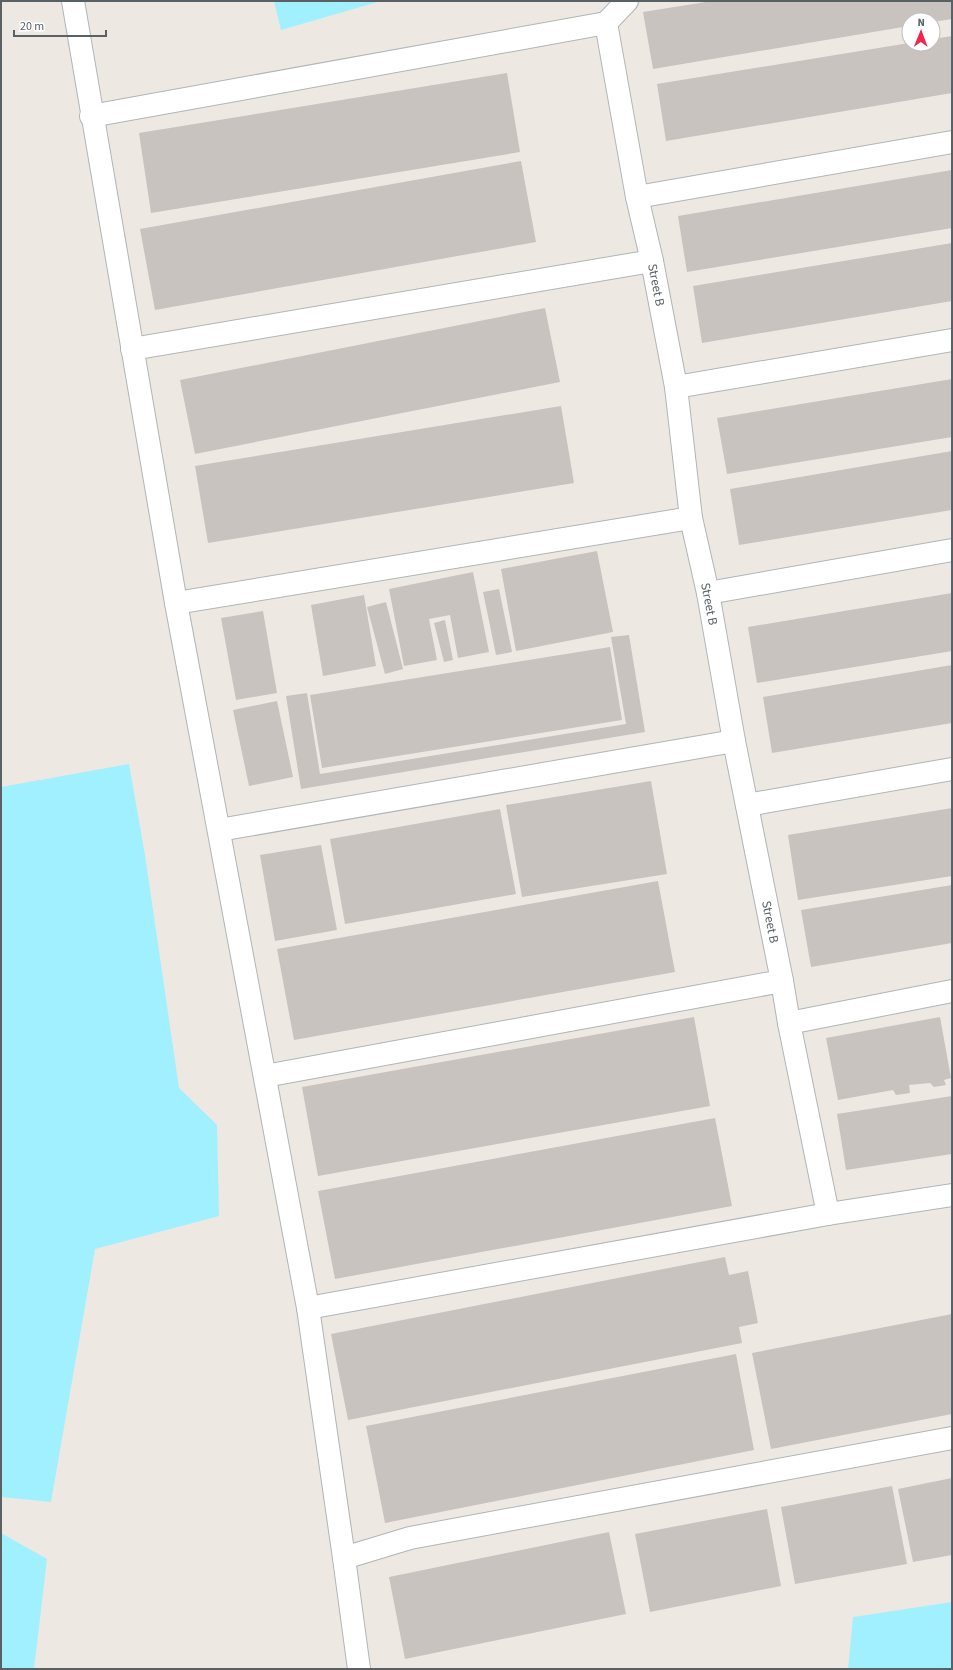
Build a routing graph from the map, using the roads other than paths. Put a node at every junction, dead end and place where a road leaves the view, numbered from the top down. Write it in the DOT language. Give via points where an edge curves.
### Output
graph roads {
  1 [pos="73,1"];
  2 [pos="627,1"];
  3 [pos="606,23"];
  4 [pos="91,116"];
  5 [pos="952,142"];
  6 [pos="637,197"];
  7 [pos="652,261"];
  8 [pos="952,340"];
  9 [pos="132,349"];
  10 [pos="676,387"];
  11 [pos="691,518"];
  12 [pos="952,550"];
  13 [pos="708,593"];
  14 [pos="176,603"];
  15 [pos="734,741"];
  16 [pos="952,769"];
  17 [pos="747,805"];
  18 [pos="219,830"];
  19 [pos="782,981"];
  20 [pos="952,991"];
  21 [pos="788,1023"];
  22 [pos="265,1076"];
  23 [pos="952,1195"];
  24 [pos="828,1214"];
  25 [pos="308,1308"];
  26 [pos="952,1438"];
  27 [pos="344,1558"];
  28 [pos="359,1669"];
  1 -- 4 [label="street"];
  2 -- 3 [label="street"];
  3 -- 4 [label="street"];
  3 -- 6 [label="street, Street B"];
  4 -- 9 [label="street"];
  5 -- 6 [label="street"];
  6 -- 7 [label="street, Street B"];
  7 -- 9 [label="street"];
  7 -- 10 [label="street, Street B"];
  8 -- 10 [label="street"];
  9 -- 14 [label="street"];
  10 -- 11 [label="street, Street B"];
  11 -- 13 [label="street, Street B"];
  11 -- 14 [label="street"];
  12 -- 13 [label="street"];
  13 -- 15 [label="street, Street B"];
  14 -- 18 [label="street"];
  15 -- 17 [label="street, Street B"];
  15 -- 18 [label="street"];
  16 -- 17 [label="street"];
  17 -- 19 [label="street, Street B"];
  18 -- 22 [label="street"];
  19 -- 21 [label="street, Street B"];
  19 -- 22 [label="street"];
  20 -- 21 [label="street"];
  21 -- 24 [label="street, Street B"];
  22 -- 25 [label="street"];
  23 -- 24 [label="street"];
  24 -- 25 [label="street"];
  25 -- 27 [label="street"];
  26 -- 27 [label="street" via="410,1538"];
  27 -- 28 [label="street"];
}
